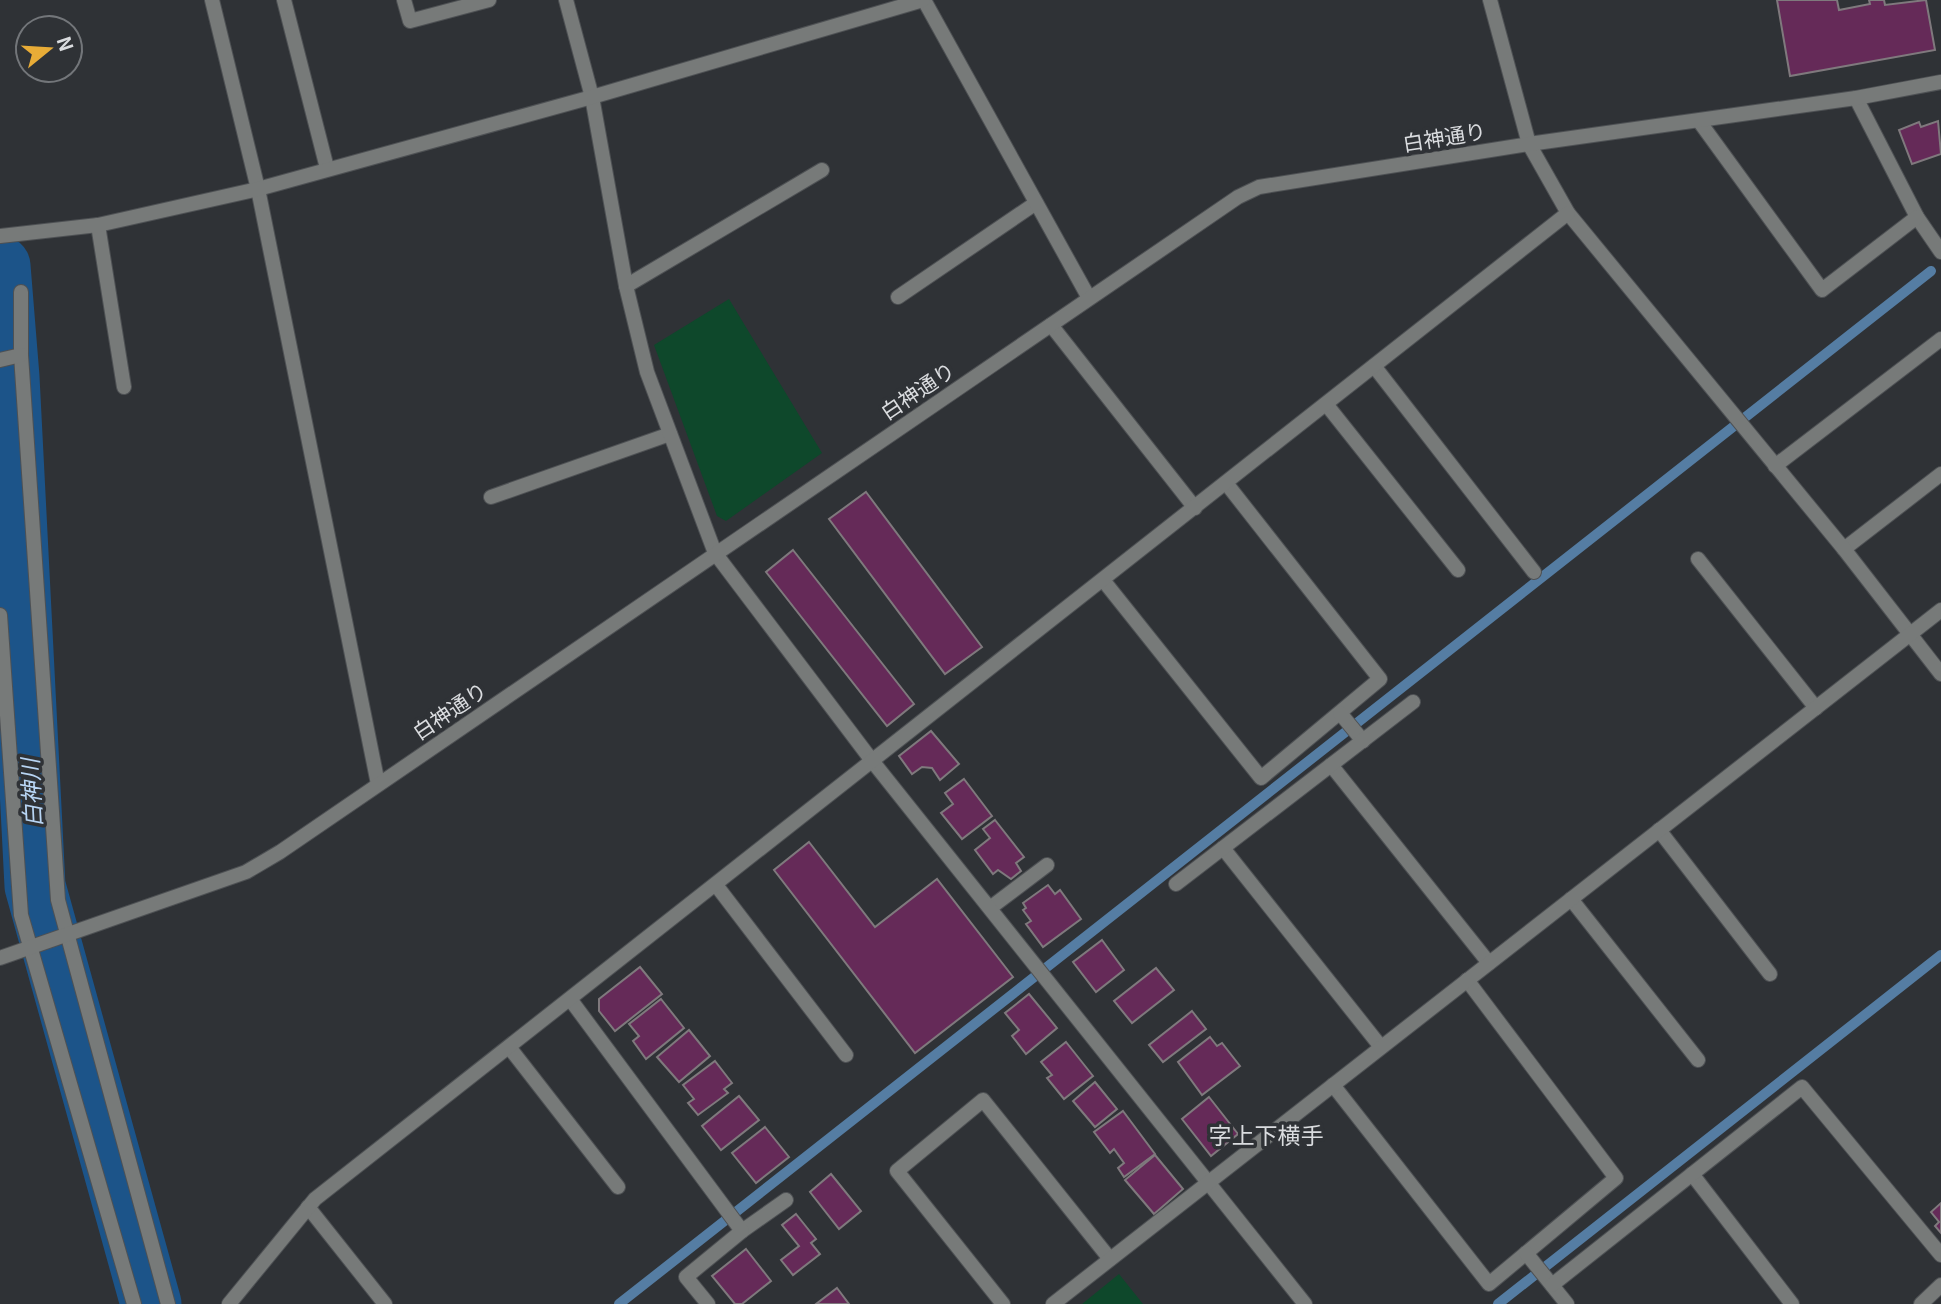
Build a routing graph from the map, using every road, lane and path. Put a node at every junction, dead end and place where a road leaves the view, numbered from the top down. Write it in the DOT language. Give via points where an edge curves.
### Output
graph roads {
  1 [pos="212,0"];
  2 [pos="284,0"];
  3 [pos="404,0"];
  4 [pos="489,0"];
  5 [pos="566,0"];
  6 [pos="924,0"];
  7 [pos="1490,0"];
  8 [pos="1941,82"];
  9 [pos="592,97"];
  10 [pos="1856,98"];
  11 [pos="1699,121"];
  12 [pos="1529,144"];
  13 [pos="327,168"];
  14 [pos="822,170"];
  15 [pos="258,190"];
  16 [pos="1036,202"];
  17 [pos="1568,213"];
  18 [pos="1917,217"];
  19 [pos="98,225"];
  20 [pos="5,235"];
  21 [pos="1941,252"];
  22 [pos="625,286"];
  23 [pos="21,292"];
  24 [pos="898,297"];
  25 [pos="1089,298"];
  26 [pos="1051,325"];
  27 [pos="1941,339"];
  28 [pos="12,357"];
  29 [pos="1374,366"];
  30 [pos="124,387"];
  31 [pos="1326,404"];
  32 [pos="670,434"];
  33 [pos="1775,466"];
  34 [pos="1941,474"];
  35 [pos="1226,483"];
  36 [pos="491,497"];
  37 [pos="1195,508"];
  38 [pos="1844,549"];
  39 [pos="715,553"];
  40 [pos="1698,559"];
  41 [pos="1458,570"];
  42 [pos="1534,572"];
  43 [pos="1103,580"];
  44 [pos="1941,610"];
  45 [pos="0,615"];
  46 [pos="1909,634"];
  47 [pos="1941,674"];
  48 [pos="3,694"];
  49 [pos="1413,702"];
  50 [pos="1816,708"];
  51 [pos="1340,713"];
  52 [pos="1363,741"];
  53 [pos="873,762"];
  54 [pos="1331,765"];
  55 [pos="378,784"];
  56 [pos="1659,830"];
  57 [pos="1223,848"];
  58 [pos="1047,865"];
  59 [pos="1176,884"];
  60 [pos="716,885"];
  61 [pos="1571,899"];
  62 [pos="990,908"];
  63 [pos="65,936"];
  64 [pos="34,946"];
  65 [pos="0,958"];
  66 [pos="1489,963"];
  67 [pos="1770,974"];
  68 [pos="1467,980"];
  69 [pos="570,999"];
  70 [pos="509,1047"];
  71 [pos="1381,1047"];
  72 [pos="846,1055"];
  73 [pos="1698,1060"];
  74 [pos="1333,1085"];
  75 [pos="1692,1174"];
  76 [pos="1208,1183"];
  77 [pos="618,1187"];
  78 [pos="786,1200"];
  79 [pos="308,1207"];
  80 [pos="742,1231"];
  81 [pos="1526,1253"];
  82 [pos="1941,1255"];
  83 [pos="1110,1259"];
  84 [pos="1552,1284"];
  85 [pos="1941,1285"];
  86 [pos="134,1304"];
  87 [pos="168,1304"];
  88 [pos="229,1304"];
  89 [pos="385,1304"];
  90 [pos="708,1304"];
  91 [pos="1003,1304"];
  92 [pos="1053,1304"];
  93 [pos="1305,1304"];
  94 [pos="1567,1304"];
  95 [pos="1792,1304"];
  96 [pos="1921,1304"];
  1 -- 15 [label="street"];
  2 -- 13 [label="street"];
  3 -- 4 [label="street" via="410,21"];
  5 -- 9 [label="street"];
  6 -- 9 [label="street"];
  6 -- 16 [label="street"];
  7 -- 12 [label="street"];
  8 -- 10 [label="street, 白神通り"];
  9 -- 13 [label="street"];
  9 -- 22 [label="street"];
  10 -- 11 [label="street, 白神通り"];
  10 -- 18 [label="street"];
  11 -- 12 [label="street, 白神通り"];
  11 -- 18 [label="street" via="1822,290"];
  12 -- 17 [label="street"];
  12 -- 25 [label="street, 白神通り" via="1259,187"];
  13 -- 15 [label="street"];
  14 -- 22 [label="street"];
  15 -- 19 [label="street"];
  15 -- 55 [label="street"];
  16 -- 24 [label="street"];
  16 -- 25 [label="street"];
  17 -- 29 [label="street"];
  17 -- 33 [label="street"];
  18 -- 21 [label="street"];
  19 -- 20 [label="street"];
  19 -- 30 [label="street"];
  22 -- 32 [label="street" via="647,372"];
  23 -- 28 [label="street"];
  25 -- 26 [label="street, 白神通り"];
  26 -- 37 [label="street"];
  26 -- 39 [label="street, 白神通り"];
  27 -- 33 [label="street"];
  28 -- 63 [label="street" via="58,900"];
  29 -- 31 [label="street"];
  29 -- 42 [label="street"];
  31 -- 35 [label="street"];
  31 -- 41 [label="street"];
  32 -- 36 [label="street"];
  32 -- 39 [label="street"];
  33 -- 38 [label="street"];
  34 -- 38 [label="street"];
  35 -- 37 [label="street"];
  35 -- 51 [label="street" via="1380,679"];
  37 -- 43 [label="street"];
  38 -- 46 [label="street"];
  39 -- 53 [label="street"];
  39 -- 55 [label="street, 白神通り"];
  40 -- 50 [label="street"];
  43 -- 51 [label="street" via="1261,778"];
  43 -- 53 [label="street"];
  44 -- 46 [label="street"];
  45 -- 48 [label="street"];
  46 -- 47 [label="street"];
  46 -- 50 [label="street"];
  48 -- 64 [label="street" via="21,915"];
  49 -- 52 [label="street"];
  50 -- 56 [label="street"];
  51 -- 52 [label="street"];
  52 -- 54 [label="street"];
  53 -- 60 [label="street"];
  53 -- 62 [label="street"];
  54 -- 57 [label="street"];
  54 -- 66 [label="street"];
  55 -- 63 [label="street, 白神通り" via="246,872"];
  56 -- 61 [label="street"];
  56 -- 67 [label="street"];
  57 -- 59 [label="street"];
  57 -- 71 [label="street"];
  58 -- 62 [label="street"];
  60 -- 69 [label="street"];
  60 -- 72 [label="street"];
  61 -- 66 [label="street"];
  61 -- 73 [label="street"];
  62 -- 76 [label="street"];
  63 -- 64 [label="street, 白神通り"];
  63 -- 87 [label="street"];
  64 -- 65 [label="street, 白神通り"];
  64 -- 86 [label="street"];
  66 -- 68 [label="street"];
  68 -- 71 [label="street"];
  68 -- 81 [label="street" via="1616,1178"];
  69 -- 70 [label="street"];
  69 -- 80 [label="street"];
  70 -- 77 [label="street"];
  70 -- 79 [label="street"];
  71 -- 74 [label="street"];
  74 -- 76 [label="street"];
  74 -- 81 [label="street" via="1489,1284"];
  75 -- 82 [label="street" via="1802,1087"];
  75 -- 84 [label="street"];
  75 -- 95 [label="street"];
  76 -- 83 [label="street"];
  76 -- 93 [label="street"];
  78 -- 80 [label="street"];
  79 -- 88 [label="street"];
  79 -- 89 [label="street"];
  80 -- 90 [label="street" via="686,1277"];
  81 -- 84 [label="street"];
  83 -- 91 [label="street" via="983,1100 897,1171"];
  83 -- 92 [label="street"];
  84 -- 94 [label="street"];
  85 -- 96 [label="street"];
}
